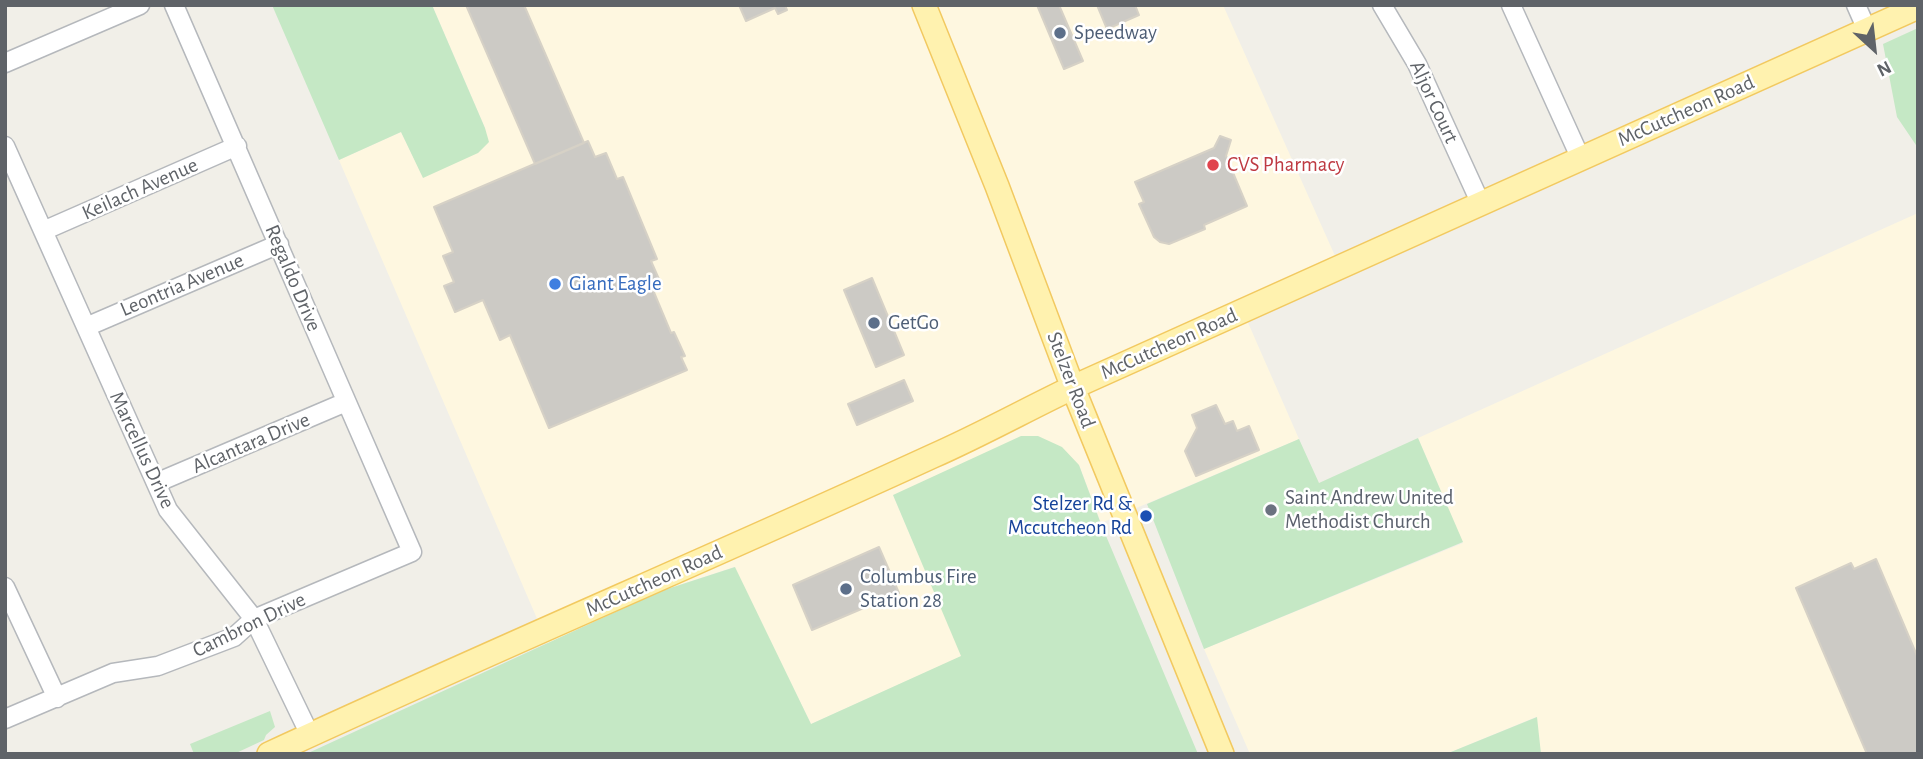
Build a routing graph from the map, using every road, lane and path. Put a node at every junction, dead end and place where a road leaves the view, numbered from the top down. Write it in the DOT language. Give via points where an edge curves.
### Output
graph roads {
  1 [pos="140,5"];
  2 [pos="174,5"];
  3 [pos="924,5"];
  4 [pos="1382,5"];
  5 [pos="1511,5"];
  6 [pos="1856,5"];
  7 [pos="1918,7"];
  8 [pos="1867,30"];
  9 [pos="5,63"];
  10 [pos="5,146"];
  11 [pos="237,146"];
  12 [pos="1580,157"];
  13 [pos="1480,202"];
  14 [pos="43,231"];
  15 [pos="279,244"];
  16 [pos="86,327"];
  17 [pos="1073,388"];
  18 [pos="346,402"];
  19 [pos="156,483"];
  20 [pos="412,552"];
  21 [pos="5,587"];
  22 [pos="254,619"];
  23 [pos="57,698"];
  24 [pos="5,719"];
  25 [pos="310,735"];
  26 [pos="269,754"];
  27 [pos="1222,754"];
  1 -- 9 [label="street"];
  2 -- 11 [label="street, Regaldo Drive"];
  3 -- 17 [label="main road, Stelzer Road"];
  4 -- 13 [label="street, Aljor Court" via="1417,64"];
  5 -- 12 [label="street"];
  6 -- 8 [label="street"];
  7 -- 8 [label="main road, McCutcheon Road"];
  8 -- 12 [label="main road, McCutcheon Road"];
  10 -- 14 [label="street, Marcellus Drive"];
  11 -- 14 [label="street, Keilach Avenue"];
  11 -- 15 [label="street, Regaldo Drive"];
  12 -- 13 [label="main road, McCutcheon Road"];
  13 -- 17 [label="main road, McCutcheon Road"];
  14 -- 16 [label="street, Marcellus Drive"];
  15 -- 16 [label="street, Leontria Avenue"];
  15 -- 18 [label="street, Regaldo Drive"];
  16 -- 19 [label="street, Marcellus Drive"];
  17 -- 25 [label="main road, McCutcheon Road" via="937,455"];
  17 -- 27 [label="main road, Stelzer Road"];
  18 -- 19 [label="street, Alcantara Drive"];
  18 -- 20 [label="street, Regaldo Drive"];
  19 -- 22 [label="street, Marcellus Drive" via="168,510"];
  20 -- 22 [label="street, Cambron Drive"];
  21 -- 23 [label="street"];
  22 -- 23 [label="street, Cambron Drive" via="234,637 158,666 113,673"];
  22 -- 25 [label="street, Marcellus Drive"];
  23 -- 24 [label="street, Cambron Drive"];
  25 -- 26 [label="main road, McCutcheon Road"];
}
